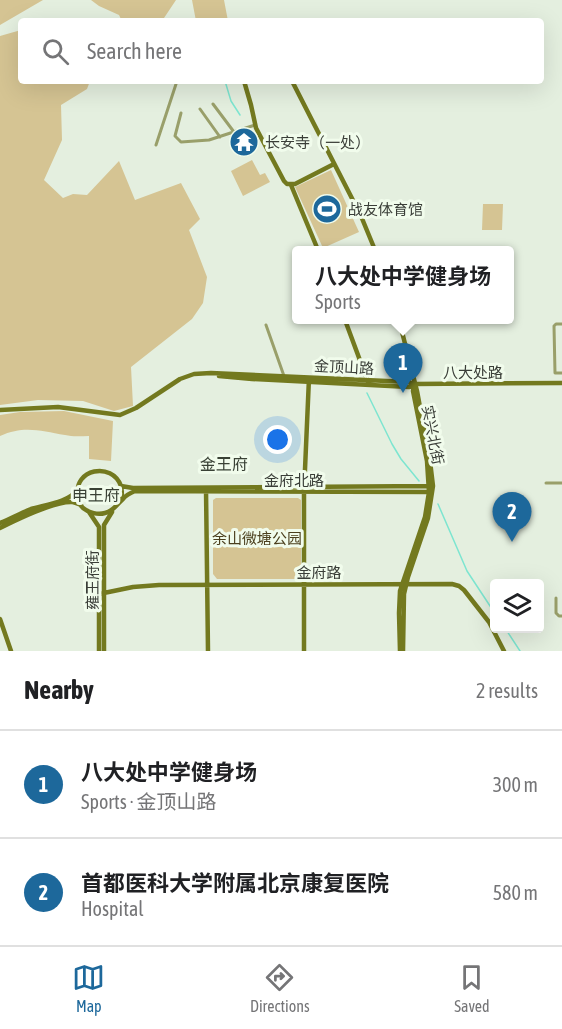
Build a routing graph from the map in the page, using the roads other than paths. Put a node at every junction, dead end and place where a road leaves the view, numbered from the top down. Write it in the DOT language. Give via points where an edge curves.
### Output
graph roads {
  1 [pos="176,84"];
  2 [pos="244,84"];
  3 [pos="294,84"];
  4 [pos="213,104"];
  5 [pos="200,109"];
  6 [pos="181,113"];
  7 [pos="255,125"];
  8 [pos="234,132"];
  9 [pos="220,136"];
  10 [pos="156,145"];
  11 [pos="334,164"];
  12 [pos="291,185"];
  13 [pos="316,246"];
  14 [pos="373,246"];
  15 [pos="346,324"];
  16 [pos="400,324"];
  17 [pos="562,324"];
  18 [pos="266,325"];
  19 [pos="562,373"];
  20 [pos="284,378"];
  21 [pos="309,380"];
  22 [pos="368,383"];
  23 [pos="414,384"];
  24 [pos="562,385"];
  25 [pos="0,410"];
  26 [pos="546,483"];
  27 [pos="562,483"];
  28 [pos="121,486"];
  29 [pos="77,489"];
  30 [pos="206,489"];
  31 [pos="431,489"];
  32 [pos="304,490"];
  33 [pos="122,500"];
  34 [pos="81,505"];
  35 [pos="112,511"];
  36 [pos="89,512"];
  37 [pos="0,526"];
  38 [pos="304,584"];
  39 [pos="207,585"];
  40 [pos="404,585"];
  41 [pos="101,594"];
  42 [pos="556,598"];
  43 [pos="562,616"];
  44 [pos="0,618"];
  45 [pos="11,651"];
  46 [pos="99,651"];
  47 [pos="104,651"];
  48 [pos="208,651"];
  49 [pos="304,651"];
  50 [pos="402,651"];
  51 [pos="504,651"];
  1 -- 10 [label="street"];
  2 -- 7 [label="street"];
  3 -- 11 [label="street"];
  4 -- 8 [label="street"];
  5 -- 9 [label="street"];
  6 -- 9 [label="street" via="175,136 181,142"];
  7 -- 8 [label="street"];
  7 -- 12 [label="street" via="284,181"];
  8 -- 9 [label="street"];
  11 -- 12 [label="street"];
  11 -- 14 [label="street"];
  12 -- 13 [label="street"];
  15 -- 22 [label="street"];
  16 -- 23 [label="street"];
  17 -- 19 [label="street" via="554,326 555,373"];
  18 -- 20 [label="street"];
  20 -- 21 [label="street, 金顶山路"];
  20 -- 25 [label="street, 金顶山路" via="194,374 120,415 62,407"];
  21 -- 22 [label="street, 金顶山路"];
  21 -- 32 [label="street"];
  22 -- 23 [label="street, 金顶山路"];
  23 -- 24 [label="street, 八大处路"];
  23 -- 31 [label="street, 实兴北街"];
  26 -- 27 [label="street"];
  28 -- 29 [label="street" via="112,475 97,471 84,475"];
  28 -- 30 [label="street, 金府北路"];
  28 -- 33 [label="street"];
  29 -- 34 [label="street"];
  29 -- 37 [label="street" via="74,495 29,510"];
  30 -- 32 [label="street, 金府北路"];
  30 -- 33 [label="street, 金府北路" via="135,492"];
  30 -- 39 [label="street"];
  31 -- 32 [label="street, 金府北路"];
  31 -- 40 [label="street, 实兴北街"];
  32 -- 38 [label="street"];
  33 -- 35 [label="street"];
  34 -- 36 [label="street"];
  34 -- 37 [label="street" via="62,503"];
  35 -- 36 [label="street"];
  35 -- 41 [label="street, 雍王府街" via="104,525"];
  36 -- 41 [label="street, 雍王府街" via="99,527"];
  38 -- 39 [label="street, 金府路"];
  38 -- 40 [label="street, 金府路"];
  38 -- 49 [label="street"];
  39 -- 41 [label="street, 金府路" via="134,587"];
  39 -- 48 [label="street"];
  40 -- 50 [label="street, 实兴北街" via="399,601"];
  40 -- 51 [label="street, 金府路" via="459,586 489,622"];
  41 -- 46 [label="street, 雍王府街"];
  41 -- 47 [label="street, 雍王府街"];
  42 -- 43 [label="street" via="556,613"];
  44 -- 45 [label="street"];
}
